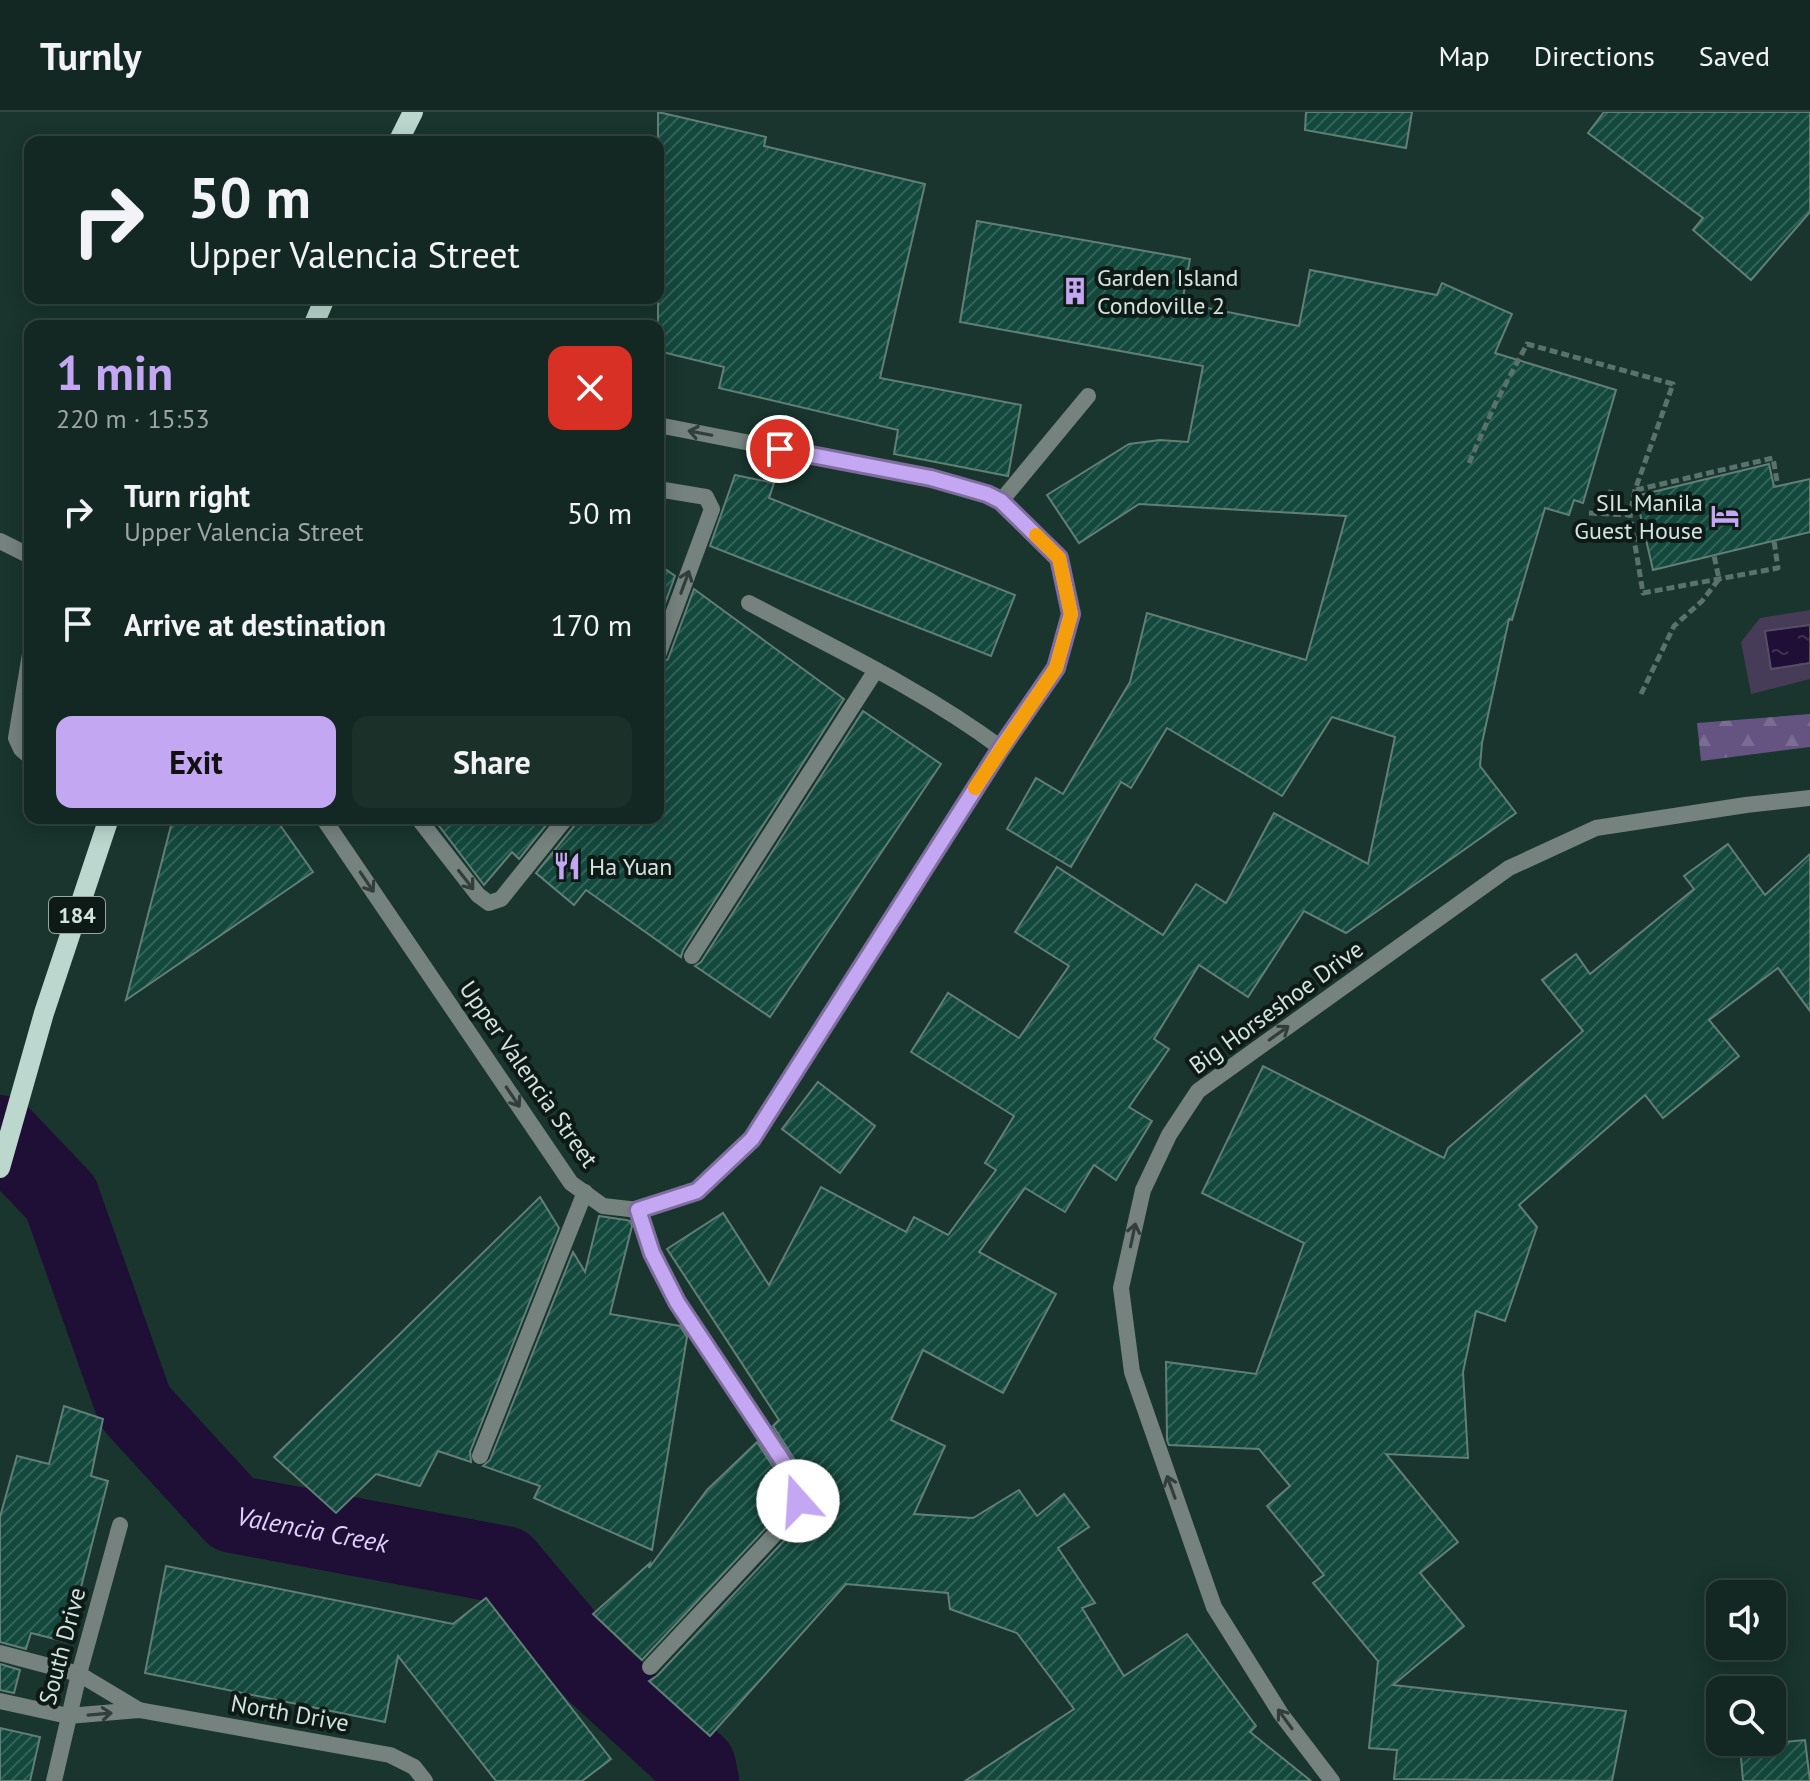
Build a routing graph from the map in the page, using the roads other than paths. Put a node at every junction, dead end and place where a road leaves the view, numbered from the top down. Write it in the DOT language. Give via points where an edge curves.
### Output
graph roads {
  1 [pos="413,112"];
  2 [pos="401,136"];
  3 [pos="1088,396"];
  4 [pos="664,426"];
  5 [pos="664,490"];
  6 [pos="1001,501"];
  7 [pos="0,541"];
  8 [pos="24,553"];
  9 [pos="749,603"];
  10 [pos="664,639"];
  11 [pos="876,670"];
  12 [pos="24,690"];
  13 [pos="1001,748"];
  14 [pos="24,752"];
  15 [pos="1810,798"];
  16 [pos="106,824"];
  17 [pos="327,824"];
  18 [pos="423,824"];
  19 [pos="561,824"];
  20 [pos="692,956"];
  21 [pos="0,1168"];
  22 [pos="585,1192"];
  23 [pos="638,1210"];
  24 [pos="480,1456"];
  25 [pos="120,1525"];
  26 [pos="0,1653"];
  27 [pos="650,1667"];
  28 [pos="79,1674"];
  29 [pos="0,1701"];
  30 [pos="139,1710"];
  31 [pos="68,1716"];
  32 [pos="54,1781"];
  33 [pos="425,1781"];
  34 [pos="1332,1781"];
  1 -- 2 [label="main road"];
  3 -- 6 [label="street"];
  6 -- 4 [label="street, Upper Valencia Street, one-way" via="931,478"];
  10 -- 5 [label="street, one-way" via="712,509 706,497"];
  6 -- 13 [label="street, Upper Valencia Street" via="1059,558 1071,614 1056,668"];
  7 -- 8 [label="street"];
  9 -- 11 [label="street"];
  11 -- 13 [label="street"];
  11 -- 20 [label="street"];
  12 -- 14 [label="street" via="16,738"];
  13 -- 23 [label="street, Upper Valencia Street" via="752,1139 697,1191"];
  34 -- 15 [label="street, Big Horseshoe Drive, one-way" via="1281,1714 1214,1607 1132,1372 1121,1288 1143,1190 1169,1135 1198,1091 1509,868 1596,828"];
  16 -- 21 [label="main road, 184"];
  17 -- 22 [label="street, Upper Valencia Street, one-way" via="571,1183"];
  18 -- 19 [label="street, one-way" via="489,903 501,899"];
  22 -- 23 [label="street, Upper Valencia Street" via="603,1206"];
  22 -- 24 [label="street"];
  23 -- 27 [label="street" via="677,1302 798,1492 788,1520"];
  25 -- 28 [label="street, South Drive"];
  26 -- 28 [label="street, North Drive"];
  28 -- 30 [label="street, North Drive"];
  28 -- 31 [label="street, South Drive"];
  29 -- 31 [label="street, North Drive"];
  31 -- 30 [label="street, North Drive, one-way"];
  30 -- 33 [label="street, North Drive" via="390,1755 414,1767"];
  31 -- 32 [label="street, South Drive"];
}
